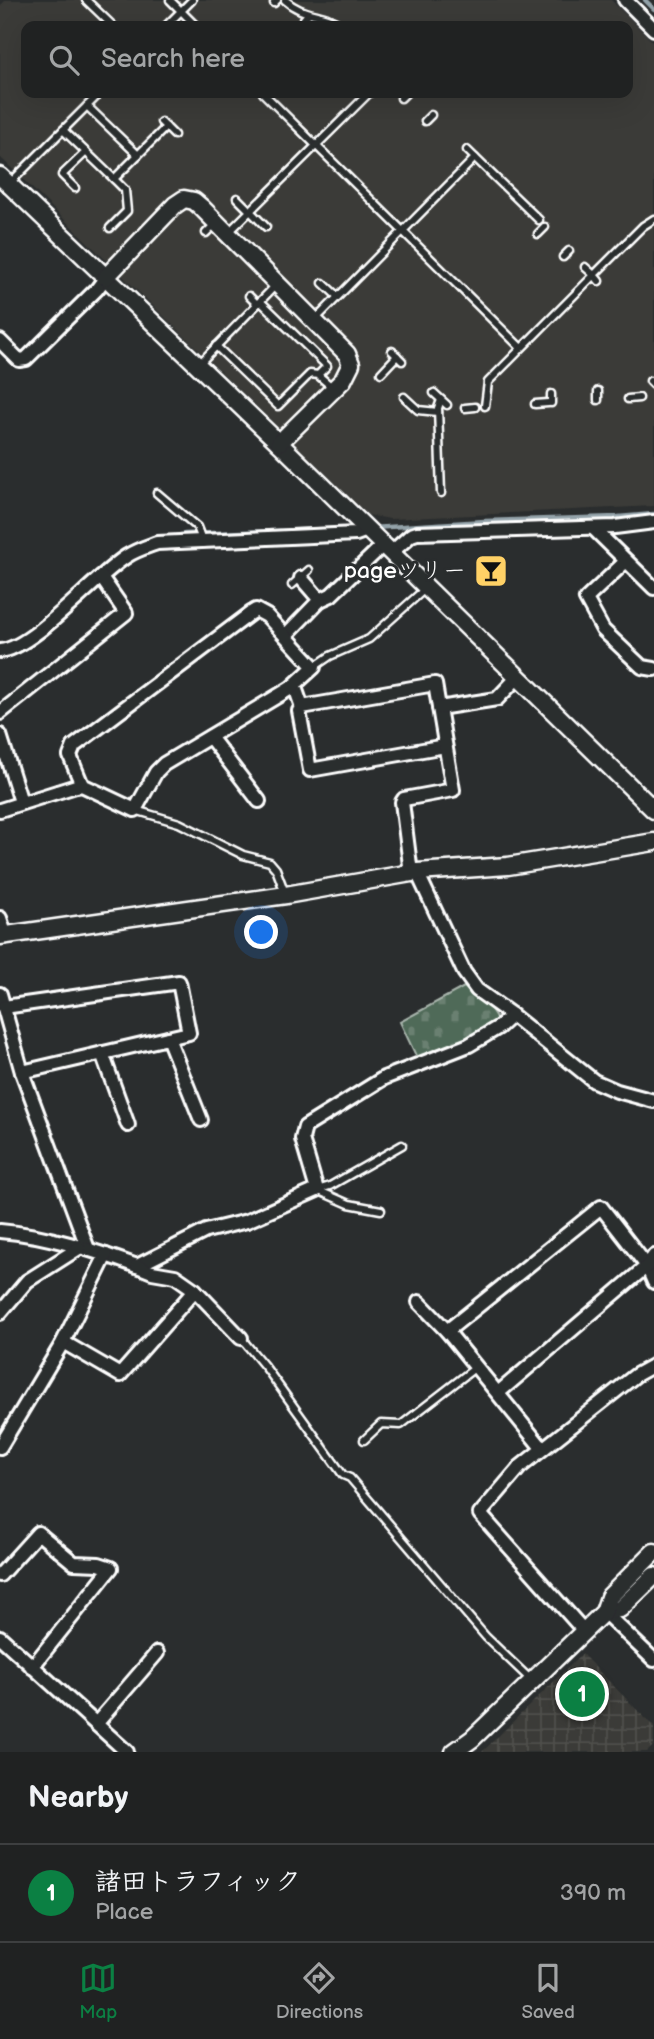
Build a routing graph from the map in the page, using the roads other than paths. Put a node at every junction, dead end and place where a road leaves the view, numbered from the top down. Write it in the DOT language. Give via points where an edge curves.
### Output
graph roads {
  1 [pos="86,0"];
  2 [pos="170,0"];
  3 [pos="192,0"];
  4 [pos="285,0"];
  5 [pos="625,0"];
  6 [pos="181,11"];
  7 [pos="308,14"];
  8 [pos="108,21"];
  9 [pos="171,21"];
  10 [pos="191,21"];
  11 [pos="302,21"];
  12 [pos="333,21"];
  13 [pos="654,29"];
  14 [pos="95,98"];
  15 [pos="268,98"];
  16 [pos="364,98"];
  17 [pos="87,106"];
  18 [pos="431,115"];
  19 [pos="425,121"];
  20 [pos="63,130"];
  21 [pos="174,135"];
  22 [pos="316,146"];
  23 [pos="467,150"];
  24 [pos="86,152"];
  25 [pos="138,155"];
  26 [pos="475,158"];
  27 [pos="493,176"];
  28 [pos="114,179"];
  29 [pos="4,180"];
  30 [pos="486,183"];
  31 [pos="75,188"];
  32 [pos="237,198"];
  33 [pos="521,203"];
  34 [pos="514,210"];
  35 [pos="251,211"];
  36 [pos="539,220"];
  37 [pos="652,222"];
  38 [pos="266,227"];
  39 [pos="545,227"];
  40 [pos="110,228"];
  41 [pos="216,230"];
  42 [pos="402,231"];
  43 [pos="538,234"];
  44 [pos="624,245"];
  45 [pos="569,251"];
  46 [pos="631,251"];
  47 [pos="563,257"];
  48 [pos="585,267"];
  49 [pos="106,277"];
  50 [pos="596,278"];
  51 [pos="323,283"];
  52 [pos="277,284"];
  53 [pos="249,296"];
  54 [pos="337,296"];
  55 [pos="569,300"];
  56 [pos="259,303"];
  57 [pos="575,306"];
  58 [pos="314,321"];
  59 [pos="545,324"];
  60 [pos="551,330"];
  61 [pos="217,331"];
  62 [pos="224,338"];
  63 [pos="0,341"];
  64 [pos="216,346"];
  65 [pos="520,348"];
  66 [pos="397,356"];
  67 [pos="198,365"];
  68 [pos="381,373"];
  69 [pos="318,374"];
  70 [pos="334,390"];
  71 [pos="598,391"];
  72 [pos="434,393"];
  73 [pos="551,394"];
  74 [pos="404,397"];
  75 [pos="639,398"];
  76 [pos="628,399"];
  77 [pos="598,400"];
  78 [pos="535,404"];
  79 [pos="485,406"];
  80 [pos="475,407"];
  81 [pos="465,408"];
  82 [pos="438,412"];
  83 [pos="279,443"];
  84 [pos="157,493"];
  85 [pos="440,493"];
  86 [pos="654,522"];
  87 [pos="593,528"];
  88 [pos="367,530"];
  89 [pos="202,540"];
  90 [pos="387,549"];
  91 [pos="626,561"];
  92 [pos="101,577"];
  93 [pos="301,578"];
  94 [pos="426,587"];
  95 [pos="654,588"];
  96 [pos="320,600"];
  97 [pos="286,635"];
  98 [pos="0,651"];
  99 [pos="314,667"];
  100 [pos="654,669"];
  101 [pos="517,678"];
  102 [pos="291,688"];
  103 [pos="302,707"];
  104 [pos="439,708"];
  105 [pos="0,713"];
  106 [pos="0,735"];
  107 [pos="210,737"];
  108 [pos="445,746"];
  109 [pos="82,785"];
  110 [pos="259,801"];
  111 [pos="21,802"];
  112 [pos="0,810"];
  113 [pos="135,810"];
  114 [pos="654,810"];
  115 [pos="654,842"];
  116 [pos="414,873"];
  117 [pos="286,895"];
  118 [pos="0,918"];
  119 [pos="3,935"];
  120 [pos="0,994"];
  121 [pos="4,1007"];
  122 [pos="512,1015"];
  123 [pos="169,1038"];
  124 [pos="102,1053"];
  125 [pos="22,1072"];
  126 [pos="654,1101"];
  127 [pos="201,1120"];
  128 [pos="128,1125"];
  129 [pos="402,1145"];
  130 [pos="317,1190"];
  131 [pos="382,1210"];
  132 [pos="0,1231"];
  133 [pos="84,1249"];
  134 [pos="106,1255"];
  135 [pos="650,1261"];
  136 [pos="137,1266"];
  137 [pos="654,1282"];
  138 [pos="195,1290"];
  139 [pos="419,1302"];
  140 [pos="0,1313"];
  141 [pos="447,1331"];
  142 [pos="241,1338"];
  143 [pos="63,1342"];
  144 [pos="654,1365"];
  145 [pos="476,1367"];
  146 [pos="498,1393"];
  147 [pos="364,1440"];
  148 [pos="0,1447"];
  149 [pos="542,1448"];
  150 [pos="654,1552"];
  151 [pos="0,1576"];
  152 [pos="654,1576"];
  153 [pos="604,1612"];
  154 [pos="584,1631"];
  155 [pos="0,1637"];
  156 [pos="157,1653"];
  157 [pos="654,1660"];
  158 [pos="32,1667"];
  159 [pos="532,1682"];
  160 [pos="96,1724"];
  161 [pos="127,1752"];
  162 [pos="454,1752"];
  1 -- 8 [label="lane"];
  2 -- 6 [label="lane"];
  3 -- 6 [label="lane"];
  4 -- 7 [label="lane"];
  5 -- 13 [label="street"];
  6 -- 9 [label="lane"];
  6 -- 10 [label="lane"];
  7 -- 11 [label="lane"];
  7 -- 12 [label="lane"];
  14 -- 17 [label="lane"];
  15 -- 22 [label="lane"];
  16 -- 22 [label="lane"];
  17 -- 20 [label="lane"];
  17 -- 25 [label="lane"];
  18 -- 19 [label="lane"];
  20 -- 24 [label="lane"];
  20 -- 29 [label="lane"];
  21 -- 25 [label="lane" via="164,124"];
  22 -- 35 [label="lane"];
  22 -- 42 [label="lane"];
  23 -- 26 [label="lane"];
  24 -- 28 [label="lane"];
  24 -- 31 [label="lane" via="62,176"];
  25 -- 28 [label="lane"];
  26 -- 27 [label="lane"];
  26 -- 42 [label="lane"];
  27 -- 30 [label="lane"];
  27 -- 33 [label="lane"];
  28 -- 40 [label="lane" via="125,190 128,211"];
  29 -- 49 [label="street"];
  32 -- 35 [label="lane"];
  33 -- 34 [label="lane"];
  33 -- 36 [label="lane"];
  35 -- 38 [label="lane"];
  35 -- 41 [label="lane"];
  37 -- 44 [label="lane"];
  39 -- 43 [label="lane"];
  41 -- 49 [label="street" via="194,201 184,199"];
  41 -- 52 [label="street"];
  42 -- 54 [label="lane"];
  42 -- 65 [label="lane"];
  44 -- 46 [label="lane"];
  44 -- 50 [label="lane"];
  45 -- 47 [label="lane"];
  48 -- 50 [label="lane"];
  49 -- 63 [label="street" via="26,359 19,360"];
  49 -- 67 [label="street"];
  50 -- 55 [label="lane"];
  51 -- 54 [label="lane"];
  52 -- 56 [label="lane"];
  52 -- 58 [label="street"];
  53 -- 56 [label="lane"];
  54 -- 58 [label="lane"];
  55 -- 57 [label="lane"];
  55 -- 59 [label="lane"];
  56 -- 62 [label="lane"];
  56 -- 69 [label="lane" via="327,366"];
  58 -- 70 [label="street" via="351,364"];
  59 -- 60 [label="lane"];
  59 -- 65 [label="lane"];
  61 -- 62 [label="lane"];
  62 -- 64 [label="lane"];
  64 -- 67 [label="lane"];
  64 -- 69 [label="lane" via="278,406 310,374"];
  65 -- 79 [label="lane" via="488,382"];
  66 -- 68 [label="lane"];
  67 -- 83 [label="street"];
  69 -- 70 [label="lane"];
  70 -- 83 [label="street"];
  71 -- 77 [label="lane"];
  72 -- 82 [label="lane" via="444,402"];
  73 -- 78 [label="lane" via="550,403"];
  74 -- 82 [label="lane" via="418,410"];
  75 -- 76 [label="lane"];
  80 -- 81 [label="lane"];
  82 -- 85 [label="lane"];
  83 -- 88 [label="street"];
  84 -- 89 [label="lane" via="197,527"];
  86 -- 87 [label="street"];
  87 -- 90 [label="street" via="418,533"];
  87 -- 91 [label="street"];
  88 -- 89 [label="street"];
  88 -- 90 [label="street"];
  89 -- 92 [label="street" via="157,543 127,556"];
  90 -- 94 [label="street"];
  90 -- 96 [label="street"];
  91 -- 95 [label="street"];
  91 -- 100 [label="street" via="586,599 603,630 642,667"];
  92 -- 98 [label="street" via="16,647"];
  92 -- 105 [label="street" via="126,613"];
  93 -- 96 [label="street"];
  94 -- 99 [label="lane" via="369,639"];
  94 -- 101 [label="street"];
  96 -- 97 [label="street"];
  97 -- 99 [label="street"];
  97 -- 109 [label="street" via="262,612 251,613 74,746 70,756"];
  99 -- 102 [label="street"];
  101 -- 104 [label="street" via="497,699"];
  101 -- 114 [label="street"];
  102 -- 103 [label="street"];
  102 -- 107 [label="street"];
  103 -- 104 [label="street" via="435,684"];
  103 -- 108 [label="street" via="310,770"];
  104 -- 108 [label="street"];
  106 -- 111 [label="street"];
  107 -- 110 [label="street"];
  107 -- 113 [label="street" via="160,767"];
  108 -- 116 [label="street" via="453,790 402,802"];
  109 -- 111 [label="street"];
  109 -- 113 [label="street"];
  111 -- 112 [label="street"];
  113 -- 117 [label="lane" via="179,823 243,855 270,862"];
  115 -- 116 [label="street" via="508,866"];
  116 -- 117 [label="street"];
  116 -- 122 [label="street" via="464,972 477,990"];
  117 -- 119 [label="street"];
  118 -- 119 [label="street"];
  120 -- 121 [label="street"];
  121 -- 123 [label="street" via="179,982 189,1033"];
  121 -- 125 [label="street"];
  122 -- 126 [label="street" via="594,1082"];
  122 -- 130 [label="street" via="469,1045 384,1078 305,1127 302,1139"];
  123 -- 124 [label="street"];
  123 -- 127 [label="street"];
  124 -- 125 [label="street"];
  124 -- 128 [label="street"];
  125 -- 133 [label="street"];
  129 -- 130 [label="lane"];
  130 -- 131 [label="lane" via="349,1204"];
  130 -- 136 [label="street" via="247,1221 206,1231"];
  132 -- 133 [label="street"];
  133 -- 134 [label="street"];
  133 -- 140 [label="street" via="27,1281"];
  134 -- 136 [label="street"];
  134 -- 143 [label="street"];
  135 -- 137 [label="street"];
  135 -- 141 [label="street" via="601,1207"];
  135 -- 146 [label="street"];
  136 -- 138 [label="street" via="175,1276"];
  138 -- 142 [label="street"];
  138 -- 143 [label="street" via="120,1375"];
  139 -- 141 [label="street"];
  141 -- 145 [label="street"];
  142 -- 159 [label="lane" via="343,1475 486,1637"];
  143 -- 148 [label="street"];
  144 -- 149 [label="street"];
  145 -- 146 [label="street"];
  145 -- 147 [label="lane" via="401,1425 381,1424"];
  146 -- 149 [label="street"];
  149 -- 154 [label="street" via="520,1466 480,1514"];
  150 -- 153 [label="street" via="609,1597"];
  151 -- 158 [label="street" via="38,1533 74,1563 111,1568"];
  152 -- 153 [label="street" via="620,1609"];
  153 -- 154 [label="street"];
  153 -- 157 [label="street"];
  154 -- 159 [label="street"];
  155 -- 158 [label="street"];
  156 -- 160 [label="street"];
  158 -- 160 [label="street"];
  159 -- 162 [label="street"];
  160 -- 161 [label="street"];
}
